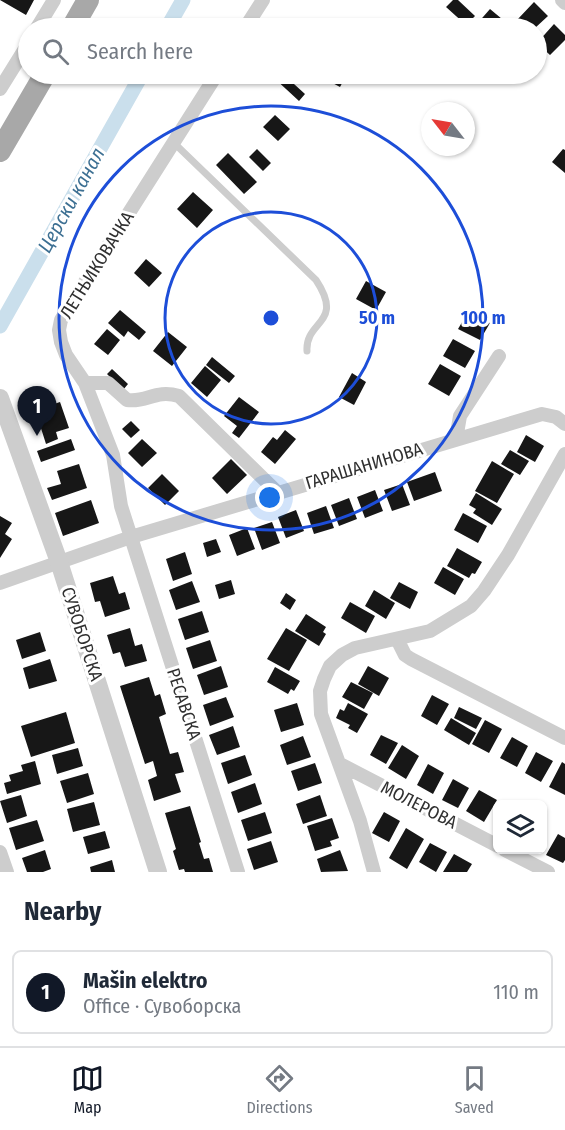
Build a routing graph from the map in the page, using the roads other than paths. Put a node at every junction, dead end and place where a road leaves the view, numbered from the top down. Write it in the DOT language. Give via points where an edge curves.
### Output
graph roads {
  1 [pos="54,0"];
  2 [pos="88,0"];
  3 [pos="263,0"];
  4 [pos="43,18"];
  5 [pos="78,18"];
  6 [pos="251,18"];
  7 [pos="18,60"];
  8 [pos="39,84"];
  9 [pos="211,84"];
  10 [pos="0,89"];
  11 [pos="173,142"];
  12 [pos="0,151"];
  13 [pos="307,351"];
  14 [pos="499,356"];
  15 [pos="85,383"];
  16 [pos="0,398"];
  17 [pos="565,424"];
  18 [pos="456,439"];
  19 [pos="565,454"];
  20 [pos="278,492"];
  21 [pos="131,537"];
  22 [pos="59,562"];
  23 [pos="0,583"];
  24 [pos="397,639"];
  25 [pos="565,738"];
  26 [pos="340,764"];
  27 [pos="493,843"];
  28 [pos="0,852"];
  29 [pos="514,854"];
  30 [pos="7,872"];
  31 [pos="158,872"];
  32 [pos="238,872"];
  33 [pos="374,872"];
  34 [pos="548,872"];
  1 -- 4 [label="street"];
  2 -- 5 [label="main road"];
  3 -- 6 [label="street"];
  7 -- 10 [label="street"];
  8 -- 12 [label="main road"];
  9 -- 11 [label="street, ЛЕТЊИКОВАЧКА"];
  11 -- 13 [label="lane" via="316,280 327,307 325,317 306,343"];
  11 -- 15 [label="street, ЛЕТЊИКОВАЧКА" via="62,320 61,342"];
  14 -- 18 [label="street" via="460,416"];
  15 -- 20 [label="street" via="108,383 127,400 159,393 178,396"];
  15 -- 21 [label="street, ЛЕТЊИКОВАЧКА" via="113,455 121,506"];
  16 -- 22 [label="street, СУВОБОРСКА"];
  17 -- 18 [label="street, ГАРАШАНИНОВА" via="542,414"];
  18 -- 20 [label="street, ГАРАШАНИНОВА"];
  19 -- 24 [label="street" via="508,555 471,606 430,630"];
  20 -- 21 [label="street, ГАРАШАНИНОВА"];
  21 -- 22 [label="street, ГАРАШАНИНОВА"];
  21 -- 32 [label="street, РЕСАВСКА"];
  22 -- 23 [label="street, ГАРАШАНИНОВА"];
  22 -- 31 [label="street, СУВОБОРСКА"];
  24 -- 25 [label="street" via="411,659"];
  24 -- 26 [label="street" via="355,648 342,655 324,679 321,714"];
  26 -- 27 [label="street, МОЛЕРОВА"];
  26 -- 33 [label="street"];
  28 -- 30 [label="street"];
  29 -- 34 [label="street"];
}
